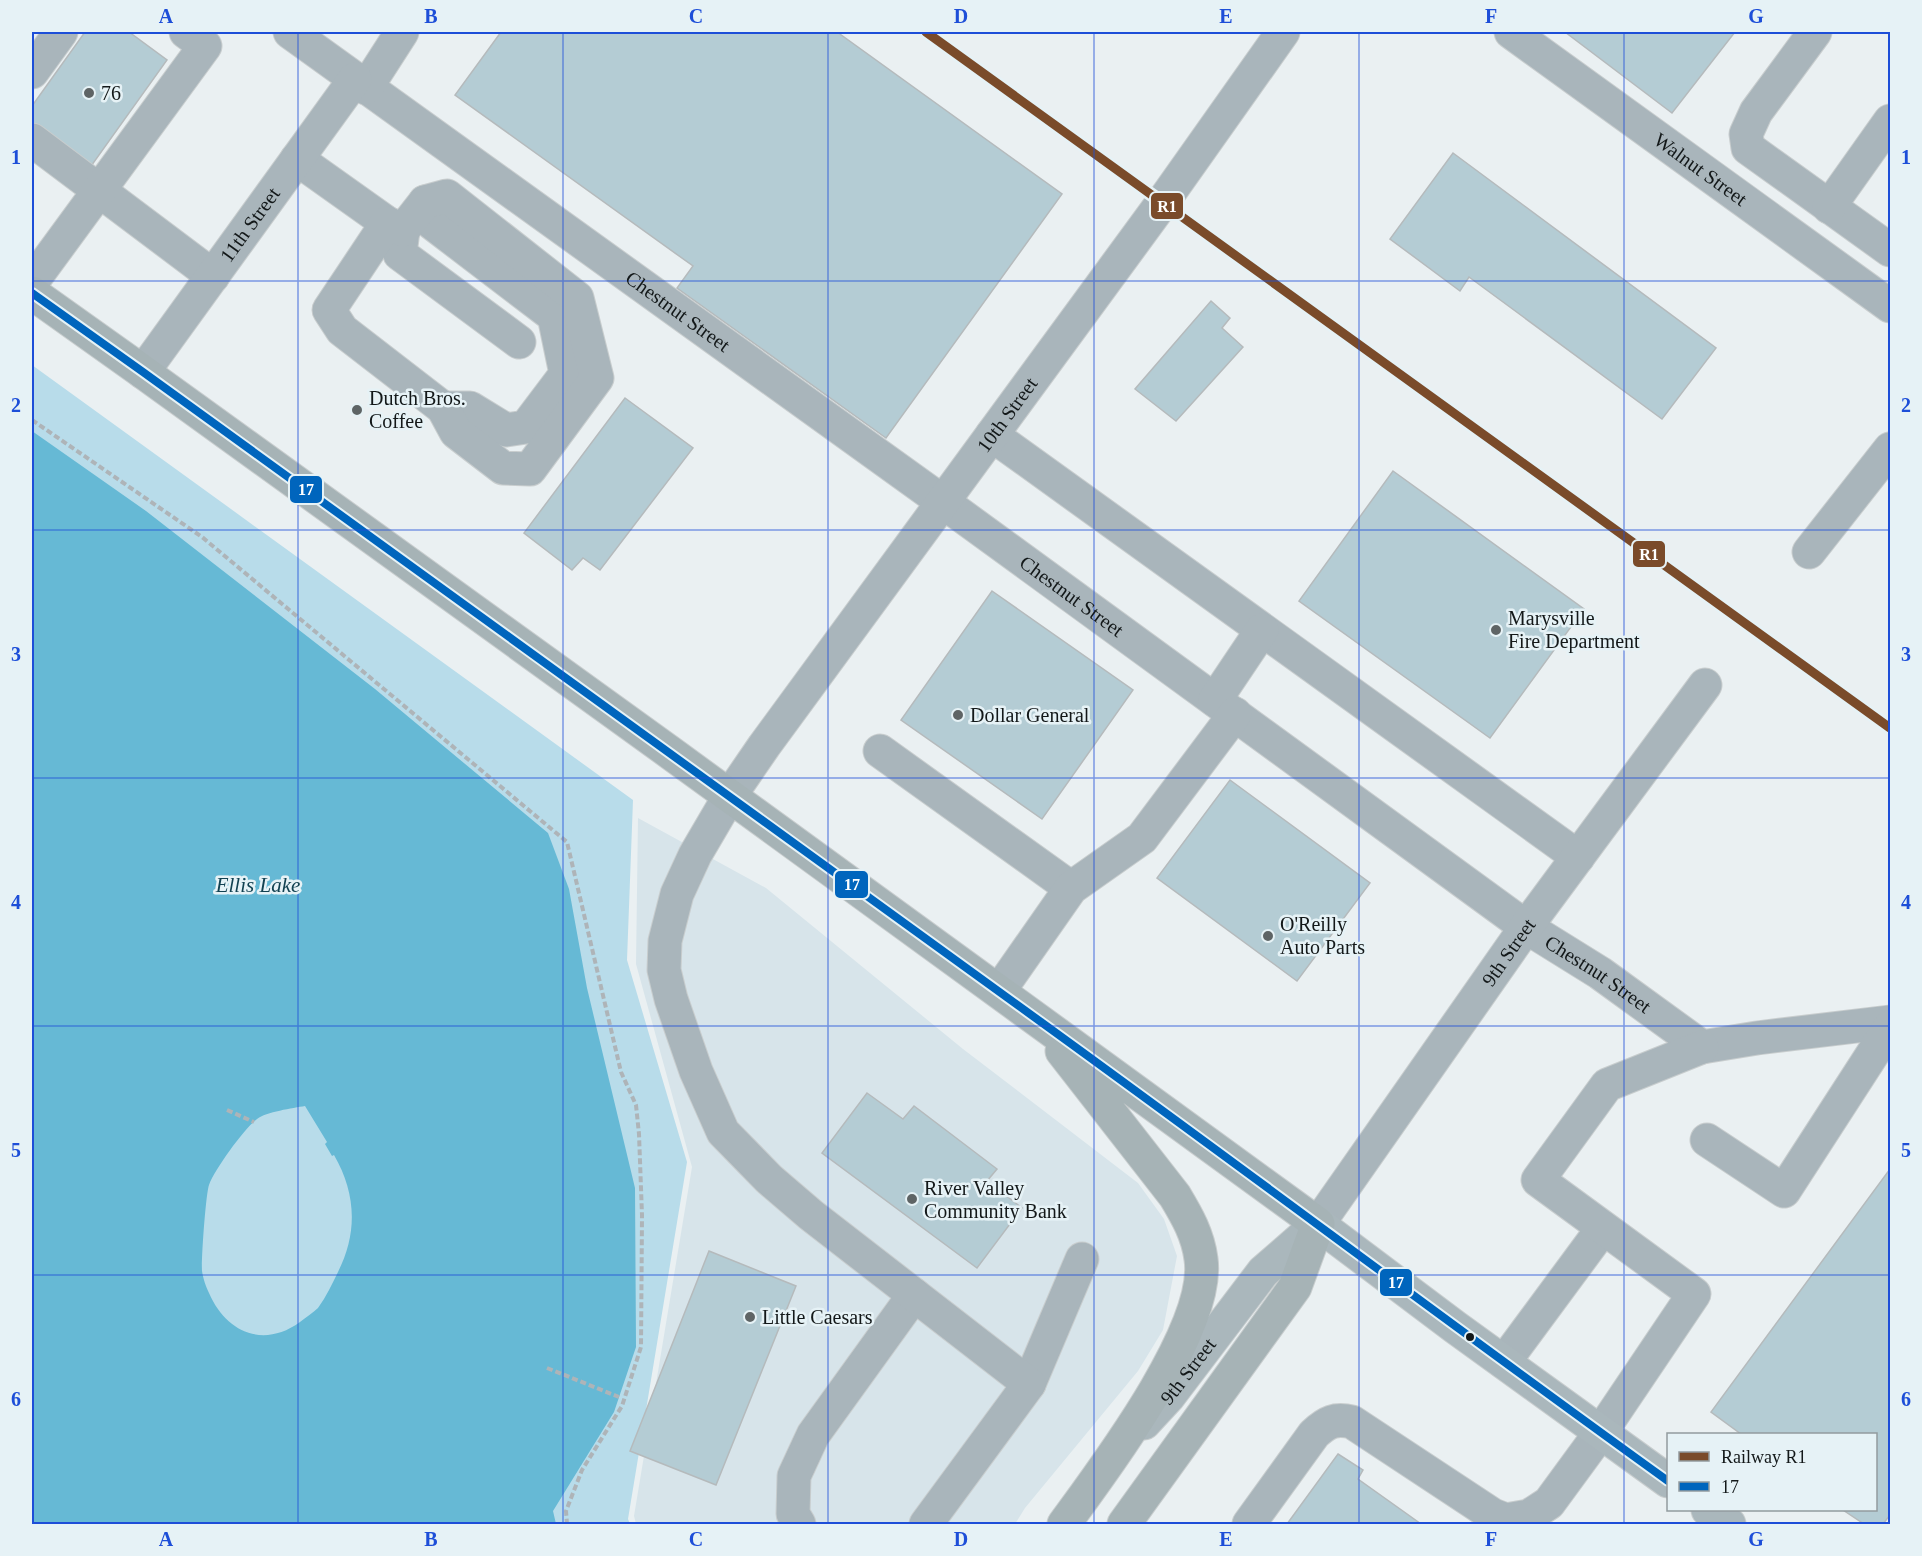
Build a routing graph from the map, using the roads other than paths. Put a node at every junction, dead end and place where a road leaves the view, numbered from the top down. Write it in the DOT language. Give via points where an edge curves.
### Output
graph roads {
  1 [pos="61,32"];
  2 [pos="186,32"];
  3 [pos="290,32"];
  4 [pos="402,32"];
  5 [pos="1283,32"];
  6 [pos="1511,32"];
  7 [pos="1815,32"];
  8 [pos="32,72"];
  9 [pos="361,83"];
  10 [pos="1890,121"];
  11 [pos="32,140"];
  12 [pos="297,159"];
  13 [pos="97,191"];
  14 [pos="1829,207"];
  15 [pos="395,227"];
  16 [pos="1890,250"];
  17 [pos="213,276"];
  18 [pos="32,282"];
  19 [pos="32,293"];
  20 [pos="1890,306"];
  21 [pos="519,342"];
  22 [pos="143,372"];
  23 [pos="992,435"];
  24 [pos="1890,449"];
  25 [pos="943,501"];
  26 [pos="1809,552"];
  27 [pos="1262,630"];
  28 [pos="1705,685"];
  29 [pos="1225,707"];
  30 [pos="880,751"];
  31 [pos="729,797"];
  32 [pos="1578,857"];
  33 [pos="1071,888"];
  34 [pos="1526,927"];
  35 [pos="999,991"];
  36 [pos="1037,1019"];
  37 [pos="1890,1022"];
  38 [pos="1890,1027"];
  39 [pos="1702,1047"];
  40 [pos="1707,1140"];
  41 [pos="1318,1224"];
  42 [pos="1603,1228"];
  43 [pos="1082,1259"];
  44 [pos="914,1295"];
  45 [pos="1504,1362"];
  46 [pos="1029,1384"];
  47 [pos="1600,1432"];
  48 [pos="1113,1458"];
  49 [pos="1667,1480"];
  50 [pos="1711,1511"];
  51 [pos="799,1524"];
  52 [pos="926,1524"];
  53 [pos="1064,1524"];
  54 [pos="1124,1524"];
  55 [pos="1249,1524"];
  56 [pos="1729,1524"];
  1 -- 8 [label="street"];
  2 -- 13 [label="street" via="205,46"];
  3 -- 9 [label="street, Chestnut Street"];
  4 -- 9 [label="street, 11th Street"];
  5 -- 23 [label="street, 10th Street"];
  6 -- 20 [label="street, Walnut Street"];
  7 -- 14 [label="street" via="1756,112 1746,134 1748,148"];
  9 -- 12 [label="street, 11th Street"];
  9 -- 25 [label="street, Chestnut Street"];
  10 -- 14 [label="street"];
  11 -- 13 [label="street"];
  12 -- 15 [label="street"];
  12 -- 17 [label="street, 11th Street"];
  13 -- 17 [label="street"];
  13 -- 18 [label="street"];
  14 -- 16 [label="street"];
  15 -- 15 [label="street" via="425,202 447,196 577,298 597,378 530,469 503,468 456,432 443,408 342,330 329,310"];
  15 -- 21 [label="street" via="400,254"];
  17 -- 22 [label="street, 11th Street"];
  19 -- 22 [label="highway"];
  22 -- 31 [label="highway"];
  23 -- 25 [label="street, 10th Street"];
  23 -- 27 [label="street"];
  24 -- 26 [label="street"];
  25 -- 29 [label="street, Chestnut Street"];
  25 -- 31 [label="street, 10th Street"];
  27 -- 29 [label="street"];
  27 -- 32 [label="street"];
  28 -- 32 [label="street, 9th Street"];
  29 -- 33 [label="street" via="1142,838"];
  29 -- 34 [label="street, Chestnut Street"];
  30 -- 33 [label="street"];
  31 -- 35 [label="highway"];
  31 -- 44 [label="street, 10th Street" via="677,894 665,941 664,970 696,1071 723,1132 811,1215"];
  32 -- 34 [label="street, 9th Street"];
  33 -- 35 [label="street"];
  34 -- 39 [label="street, Chestnut Street" via="1600,973"];
  34 -- 41 [label="street, 9th Street"];
  35 -- 36 [label="highway"];
  36 -- 41 [label="highway"];
  36 -- 48 [label="highway" via="1175,1196 1190,1221 1202,1260 1196,1306 1183,1339"];
  37 -- 39 [label="street"];
  38 -- 40 [label="street" via="1784,1191"];
  39 -- 42 [label="street" via="1607,1085 1538,1180"];
  41 -- 45 [label="main road"];
  41 -- 48 [label="main road, 9th Street" via="1263,1272 1169,1396"];
  41 -- 54 [label="highway, 9th Street" via="1295,1287"];
  42 -- 45 [label="street"];
  42 -- 47 [label="street" via="1694,1294"];
  43 -- 46 [label="street"];
  44 -- 46 [label="street, 10th Street"];
  44 -- 51 [label="street" via="813,1435 794,1476 793,1514"];
  45 -- 47 [label="main road"];
  46 -- 52 [label="street"];
  47 -- 49 [label="main road"];
  47 -- 55 [label="street" via="1549,1503 1529,1516 1506,1520 1352,1422 1338,1419 1325,1423 1314,1434"];
  48 -- 53 [label="highway, 9th Street"];
  50 -- 56 [label="main road"];
}
